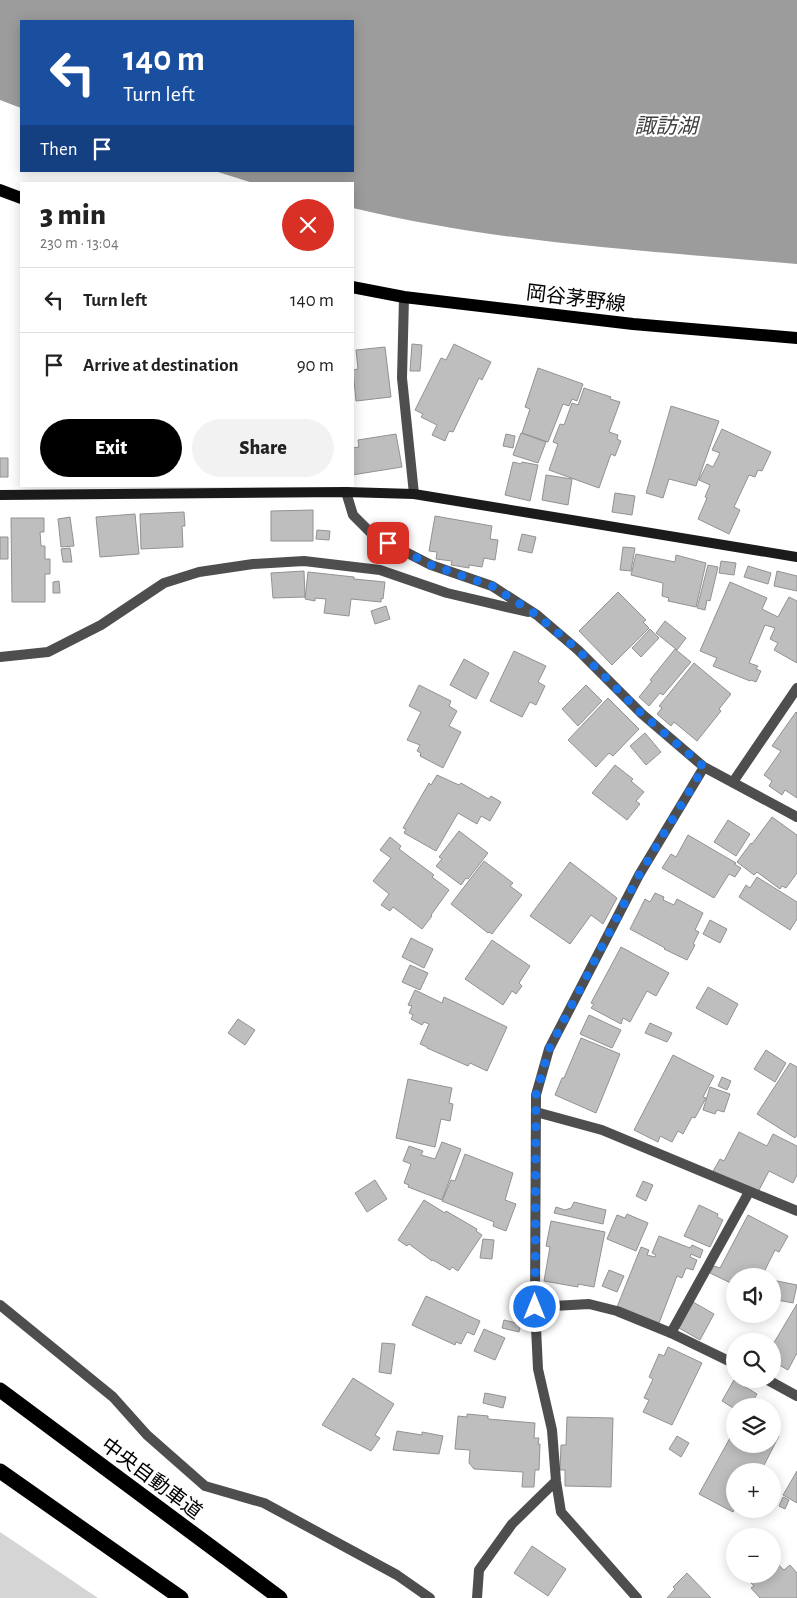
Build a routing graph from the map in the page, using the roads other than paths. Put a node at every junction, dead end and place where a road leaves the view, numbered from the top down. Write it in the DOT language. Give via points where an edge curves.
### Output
graph roads {
  1 [pos="0,190"];
  2 [pos="20,198"];
  3 [pos="354,287"];
  4 [pos="404,297"];
  5 [pos="797,338"];
  6 [pos="346,492"];
  7 [pos="414,494"];
  8 [pos="0,496"];
  9 [pos="797,558"];
  10 [pos="537,615"];
  11 [pos="0,657"];
  12 [pos="797,688"];
  13 [pos="704,767"];
  14 [pos="733,782"];
  15 [pos="797,816"];
  16 [pos="536,1112"];
  17 [pos="749,1192"];
  18 [pos="797,1210"];
  19 [pos="0,1305"];
  20 [pos="535,1307"];
  21 [pos="671,1333"];
  22 [pos="726,1360"];
  23 [pos="781,1387"];
  24 [pos="0,1390"];
  25 [pos="797,1396"];
  26 [pos="0,1471"];
  27 [pos="556,1481"];
  28 [pos="181,1598"];
  29 [pos="280,1598"];
  30 [pos="430,1598"];
  31 [pos="477,1598"];
  32 [pos="637,1598"];
  1 -- 2 [label="main road"];
  3 -- 4 [label="main road, 岡谷茅野線"];
  4 -- 5 [label="main road, 岡谷茅野線" via="634,324"];
  4 -- 7 [label="street" via="402,378"];
  6 -- 7 [label="street"];
  6 -- 8 [label="street"];
  6 -- 10 [label="street" via="353,515 374,536 431,565 492,586"];
  7 -- 9 [label="street"];
  10 -- 11 [label="street" via="447,593 380,570 304,561 253,564 199,572 164,583 101,625 48,652"];
  10 -- 13 [label="street" via="578,650 642,714"];
  12 -- 14 [label="street"];
  13 -- 14 [label="street"];
  13 -- 16 [label="street" via="639,875 549,1049 536,1095"];
  14 -- 15 [label="street"];
  16 -- 17 [label="street" via="602,1130"];
  16 -- 20 [label="street"];
  17 -- 18 [label="street"];
  17 -- 21 [label="street"];
  19 -- 30 [label="street" via="114,1396 147,1435 205,1486 264,1504 397,1576"];
  20 -- 21 [label="street" via="589,1304 617,1310"];
  20 -- 27 [label="street" via="538,1369 552,1430"];
  21 -- 22 [label="street"];
  23 -- 25 [label="street"];
  24 -- 29 [label="highway, 中央自動車道"];
  26 -- 28 [label="highway"];
  27 -- 31 [label="street" via="512,1524 479,1570"];
  27 -- 32 [label="street" via="561,1512"];
}
